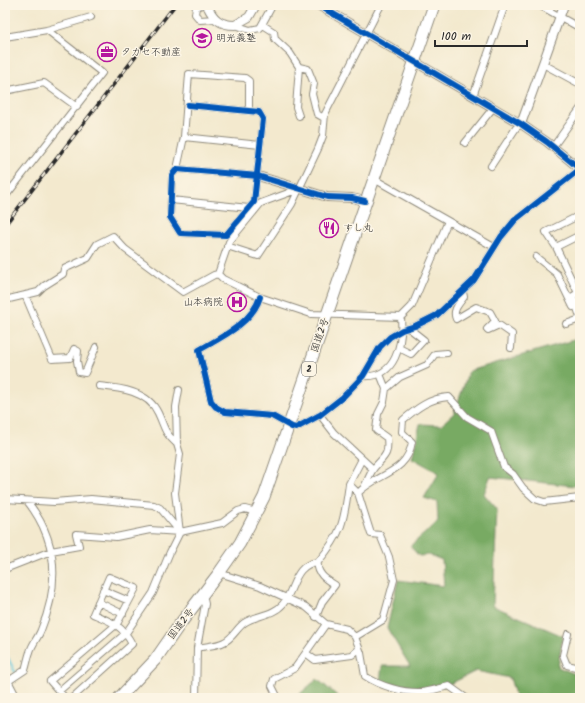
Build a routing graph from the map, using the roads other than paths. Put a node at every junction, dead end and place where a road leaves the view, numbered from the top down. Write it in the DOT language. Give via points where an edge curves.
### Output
graph roads {
  1 [pos="202,5"];
  2 [pos="207,5"];
  3 [pos="256,5"];
  4 [pos="381,5"];
  5 [pos="434,5"];
  6 [pos="505,5"];
  7 [pos="539,5"];
  8 [pos="564,5"];
  9 [pos="272,6"];
  10 [pos="324,6"];
  11 [pos="91,17"];
  12 [pos="560,17"];
  13 [pos="215,19"];
  14 [pos="263,24"];
  15 [pos="235,26"];
  16 [pos="580,28"];
  17 [pos="47,30"];
  18 [pos="366,34"];
  19 [pos="5,37"];
  20 [pos="413,62"];
  21 [pos="543,64"];
  22 [pos="299,67"];
  23 [pos="580,84"];
  24 [pos="5,91"];
  25 [pos="312,94"];
  26 [pos="298,95"];
  27 [pos="473,96"];
  28 [pos="188,105"];
  29 [pos="77,106"];
  30 [pos="493,108"];
  31 [pos="580,109"];
  32 [pos="249,110"];
  33 [pos="299,116"];
  34 [pos="324,118"];
  35 [pos="522,124"];
  36 [pos="184,137"];
  37 [pos="466,143"];
  38 [pos="260,145"];
  39 [pos="553,147"];
  40 [pos="491,166"];
  41 [pos="177,169"];
  42 [pos="580,169"];
  43 [pos="258,176"];
  44 [pos="374,179"];
  45 [pos="300,189"];
  46 [pos="6,193"];
  47 [pos="171,200"];
  48 [pos="365,201"];
  49 [pos="249,208"];
  50 [pos="580,215"];
  51 [pos="448,221"];
  52 [pos="580,235"];
  53 [pos="227,246"];
  54 [pos="494,247"];
  55 [pos="556,247"];
  56 [pos="536,257"];
  57 [pos="567,268"];
  58 [pos="218,274"];
  59 [pos="557,274"];
  60 [pos="463,292"];
  61 [pos="25,295"];
  62 [pos="260,297"];
  63 [pos="5,300"];
  64 [pos="327,316"];
  65 [pos="401,317"];
  66 [pos="579,318"];
  67 [pos="566,324"];
  68 [pos="402,330"];
  69 [pos="96,347"];
  70 [pos="399,348"];
  71 [pos="511,348"];
  72 [pos="447,353"];
  73 [pos="380,374"];
  74 [pos="363,376"];
  75 [pos="99,386"];
  76 [pos="386,389"];
  77 [pos="179,390"];
  78 [pos="320,415"];
  79 [pos="289,427"];
  80 [pos="177,444"];
  81 [pos="362,459"];
  82 [pos="373,469"];
  83 [pos="349,484"];
  84 [pos="365,485"];
  85 [pos="358,493"];
  86 [pos="580,498"];
  87 [pos="5,499"];
  88 [pos="26,501"];
  89 [pos="256,512"];
  90 [pos="180,532"];
  91 [pos="51,551"];
  92 [pos="318,562"];
  93 [pos="5,569"];
  94 [pos="219,573"];
  95 [pos="104,590"];
  96 [pos="203,595"];
  97 [pos="286,598"];
  98 [pos="129,601"];
  99 [pos="98,602"];
  100 [pos="123,614"];
  101 [pos="316,617"];
  102 [pos="117,624"];
  103 [pos="326,624"];
  104 [pos="126,633"];
  105 [pos="568,634"];
  106 [pos="355,636"];
  107 [pos="197,648"];
  108 [pos="359,649"];
  109 [pos="307,654"];
  110 [pos="580,668"];
  111 [pos="7,684"];
  112 [pos="59,691"];
  113 [pos="16,698"];
  114 [pos="65,698"];
  115 [pos="72,698"];
  116 [pos="119,698"];
  117 [pos="196,698"];
  118 [pos="278,698"];
  119 [pos="466,698"];
  1 -- 13 [label="street" via="196,7 195,14 200,20"];
  2 -- 13 [label="street"];
  3 -- 15 [label="street" via="249,17"];
  4 -- 18 [label="street"];
  5 -- 20 [label="highway, 国道2号 / 2"];
  6 -- 27 [label="street"];
  7 -- 12 [label="street"];
  8 -- 12 [label="street"];
  9 -- 14 [label="street"];
  10 -- 18 [label="street"];
  11 -- 17 [label="street"];
  12 -- 16 [label="street"];
  12 -- 21 [label="street"];
  13 -- 15 [label="street" via="220,23"];
  14 -- 15 [label="street" via="260,28 250,30"];
  14 -- 22 [label="street" via="274,32 275,39 290,53"];
  17 -- 19 [label="street"];
  17 -- 29 [label="street" via="102,73"];
  18 -- 20 [label="street"];
  18 -- 34 [label="street"];
  20 -- 27 [label="street"];
  20 -- 44 [label="highway, 国道2号 / 2"];
  21 -- 23 [label="street"];
  21 -- 35 [label="street"];
  22 -- 25 [label="street" via="308,69 314,84"];
  22 -- 26 [label="street"];
  24 -- 29 [label="street" via="44,83"];
  25 -- 26 [label="street"];
  25 -- 34 [label="street" via="317,114"];
  26 -- 33 [label="street" via="296,107"];
  27 -- 30 [label="street"];
  28 -- 32 [label="street"];
  28 -- 32 [label="street" via="189,74 246,78 249,81"];
  28 -- 36 [label="street"];
  29 -- 46 [label="street"];
  30 -- 35 [label="street"];
  30 -- 37 [label="street"];
  31 -- 39 [label="street"];
  32 -- 38 [label="street" via="259,112 262,119"];
  34 -- 45 [label="street" via="323,136"];
  35 -- 39 [label="street"];
  35 -- 40 [label="street" via="516,128"];
  36 -- 38 [label="street"];
  36 -- 41 [label="street"];
  38 -- 43 [label="street"];
  39 -- 42 [label="street"];
  41 -- 43 [label="street"];
  41 -- 47 [label="street" via="172,175"];
  42 -- 54 [label="street" via="515,220"];
  43 -- 45 [label="street"];
  43 -- 49 [label="street" via="254,202"];
  44 -- 48 [label="highway, 国道2号 / 2"];
  44 -- 51 [label="street"];
  45 -- 48 [label="street" via="327,197"];
  45 -- 53 [label="street" via="261,203"];
  45 -- 53 [label="street" via="258,256"];
  47 -- 49 [label="street"];
  47 -- 49 [label="street" via="170,217 180,233 226,235"];
  48 -- 64 [label="highway, 国道2号 / 2"];
  50 -- 55 [label="street" via="546,232"];
  51 -- 54 [label="street"];
  51 -- 65 [label="street" via="412,306"];
  52 -- 55 [label="street"];
  53 -- 58 [label="street"];
  54 -- 60 [label="street" via="483,269"];
  55 -- 57 [label="street"];
  56 -- 59 [label="street"];
  57 -- 59 [label="street"];
  57 -- 66 [label="street" via="578,293 573,296"];
  58 -- 61 [label="street" via="183,292 126,249 113,236 97,244 88,258 64,270 63,274 38,292"];
  58 -- 62 [label="street"];
  59 -- 66 [label="street"];
  60 -- 68 [label="street" via="437,315"];
  60 -- 71 [label="street" via="464,297 455,309 456,319 476,307 490,312 494,320 487,329 499,325 512,334"];
  61 -- 63 [label="street"];
  61 -- 69 [label="street" via="52,359 70,358 74,349 78,351 79,372 85,373"];
  62 -- 64 [label="street" via="311,314"];
  62 -- 79 [label="street" via="258,305 233,331 200,350 211,401 216,408 225,412 272,416"];
  64 -- 65 [label="street"];
  64 -- 79 [label="highway, 国道2号 / 2"];
  65 -- 68 [label="street"];
  66 -- 67 [label="street"];
  68 -- 70 [label="street"];
  68 -- 70 [label="street" via="410,329 424,340 411,354"];
  68 -- 74 [label="street" via="390,337 380,348"];
  70 -- 73 [label="street" via="391,365"];
  72 -- 76 [label="street" via="435,354 427,365 400,377"];
  73 -- 74 [label="street"];
  73 -- 76 [label="street"];
  74 -- 78 [label="street" via="343,397"];
  75 -- 80 [label="street" via="129,389 152,404 165,433"];
  76 -- 82 [label="street" via="376,430 387,438 388,449 385,457"];
  77 -- 80 [label="street" via="176,407"];
  78 -- 79 [label="street" via="296,428"];
  78 -- 81 [label="street" via="334,433"];
  79 -- 89 [label="highway, 国道2号 / 2" via="264,497"];
  80 -- 90 [label="street" via="180,454 176,493"];
  81 -- 82 [label="street"];
  81 -- 83 [label="street"];
  82 -- 84 [label="street"];
  83 -- 85 [label="street"];
  83 -- 92 [label="street" via="345,518 333,544"];
  84 -- 85 [label="street"];
  84 -- 86 [label="street" via="403,464 410,453 412,442 402,432 404,420 416,408 427,402 449,397 467,417 491,431 504,467 535,499 544,502"];
  85 -- 106 [label="street" via="371,534 380,535 389,557 394,580 383,620"];
  87 -- 88 [label="street"];
  88 -- 90 [label="street" via="91,499 154,505 160,508"];
  88 -- 91 [label="street" via="39,516"];
  89 -- 90 [label="street" via="245,509 222,523"];
  89 -- 94 [label="highway, 国道2号 / 2" via="240,543"];
  90 -- 91 [label="street" via="150,530 116,536 76,534 79,546"];
  90 -- 104 [label="street" via="153,593"];
  91 -- 93 [label="street"];
  91 -- 111 [label="street" via="55,570 49,606 41,631 30,651 25,670"];
  92 -- 97 [label="street" via="304,567 297,575"];
  92 -- 101 [label="street" via="320,574 335,585 322,602"];
  94 -- 96 [label="highway, 国道2号 / 2"];
  94 -- 97 [label="street" via="260,586"];
  95 -- 98 [label="street"];
  95 -- 98 [label="street" via="109,577 136,588"];
  95 -- 99 [label="street"];
  96 -- 107 [label="street" via="204,604"];
  96 -- 116 [label="highway, 国道2号 / 2" via="155,660"];
  97 -- 101 [label="street" via="306,607"];
  97 -- 107 [label="street" via="282,605 271,613 245,622 225,642"];
  98 -- 100 [label="street"];
  99 -- 100 [label="street"];
  99 -- 102 [label="street" via="92,614"];
  100 -- 102 [label="street"];
  101 -- 103 [label="street"];
  102 -- 104 [label="street"];
  102 -- 112 [label="street" via="50,681"];
  103 -- 106 [label="street" via="347,629"];
  103 -- 109 [label="street"];
  104 -- 112 [label="street"];
  104 -- 115 [label="street" via="132,644"];
  105 -- 110 [label="street" via="563,655 568,665"];
  106 -- 108 [label="street"];
  107 -- 117 [label="street"];
  108 -- 109 [label="street" via="352,655 315,660"];
  108 -- 119 [label="street" via="365,676 378,684 422,692 449,686"];
  109 -- 118 [label="street" via="295,668 274,680 272,686"];
  111 -- 113 [label="street"];
  112 -- 114 [label="street"];
}
